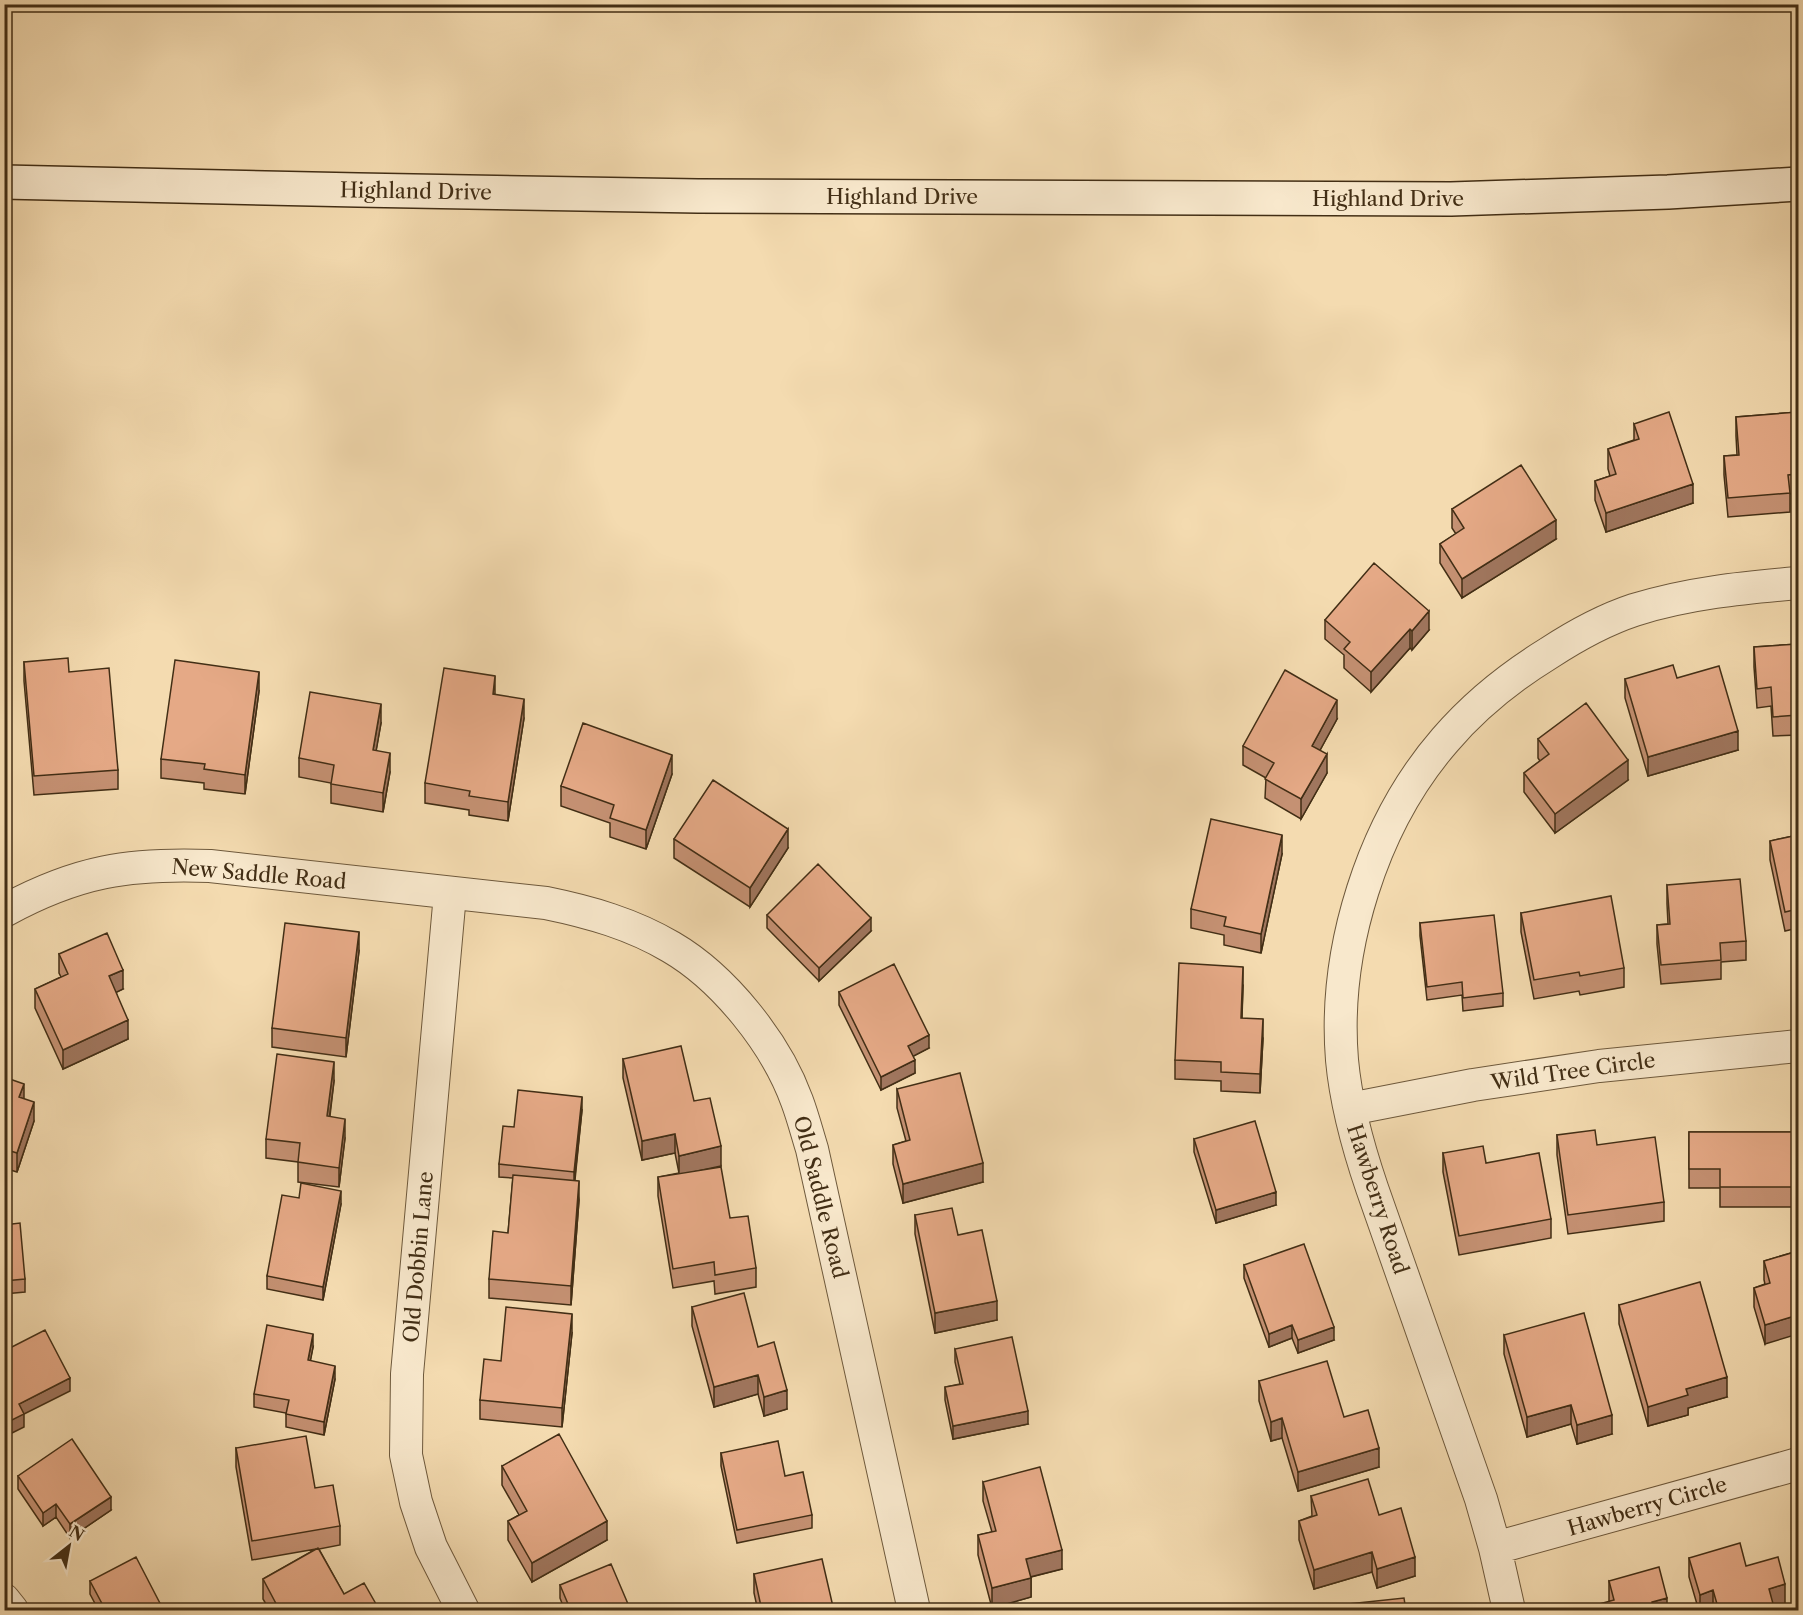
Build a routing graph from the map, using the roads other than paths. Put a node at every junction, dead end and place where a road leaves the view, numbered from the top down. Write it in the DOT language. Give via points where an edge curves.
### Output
graph roads {
  1 [pos="4,182"];
  2 [pos="1798,184"];
  3 [pos="1798,583"];
  4 [pos="450,894"];
  5 [pos="4,911"];
  6 [pos="1798,1046"];
  7 [pos="1350,1109"];
  8 [pos="1798,1464"];
  9 [pos="1495,1548"];
  10 [pos="4,1600"];
  11 [pos="12,1611"];
  12 [pos="463,1611"];
  13 [pos="914,1611"];
  14 [pos="1509,1611"];
  1 -- 2 [label="main road, Highland Drive" via="698,196 1439,199"];
  3 -- 7 [label="street, Hawberry Road" via="1704,592 1632,611 1597,626 1500,686 1444,741 1397,812 1378,851 1357,912 1344,973 1341,1016 1342,1061"];
  4 -- 5 [label="street, New Saddle Road" via="164,864 75,878"];
  4 -- 12 [label="street, Old Dobbin Lane" via="407,1374 406,1455 431,1548"];
  4 -- 13 [label="street, Old Saddle Road" via="546,903 590,912 632,927 672,948 708,975 744,1011 773,1053 797,1100 812,1149"];
  6 -- 7 [label="street, Wild Tree Circle" via="1599,1066"];
  7 -- 9 [label="street, Hawberry Road" via="1358,1147"];
  8 -- 9 [label="street, Hawberry Circle"];
  9 -- 14 [label="street, Hawberry Road"];
  10 -- 11 [label="street"];
}
